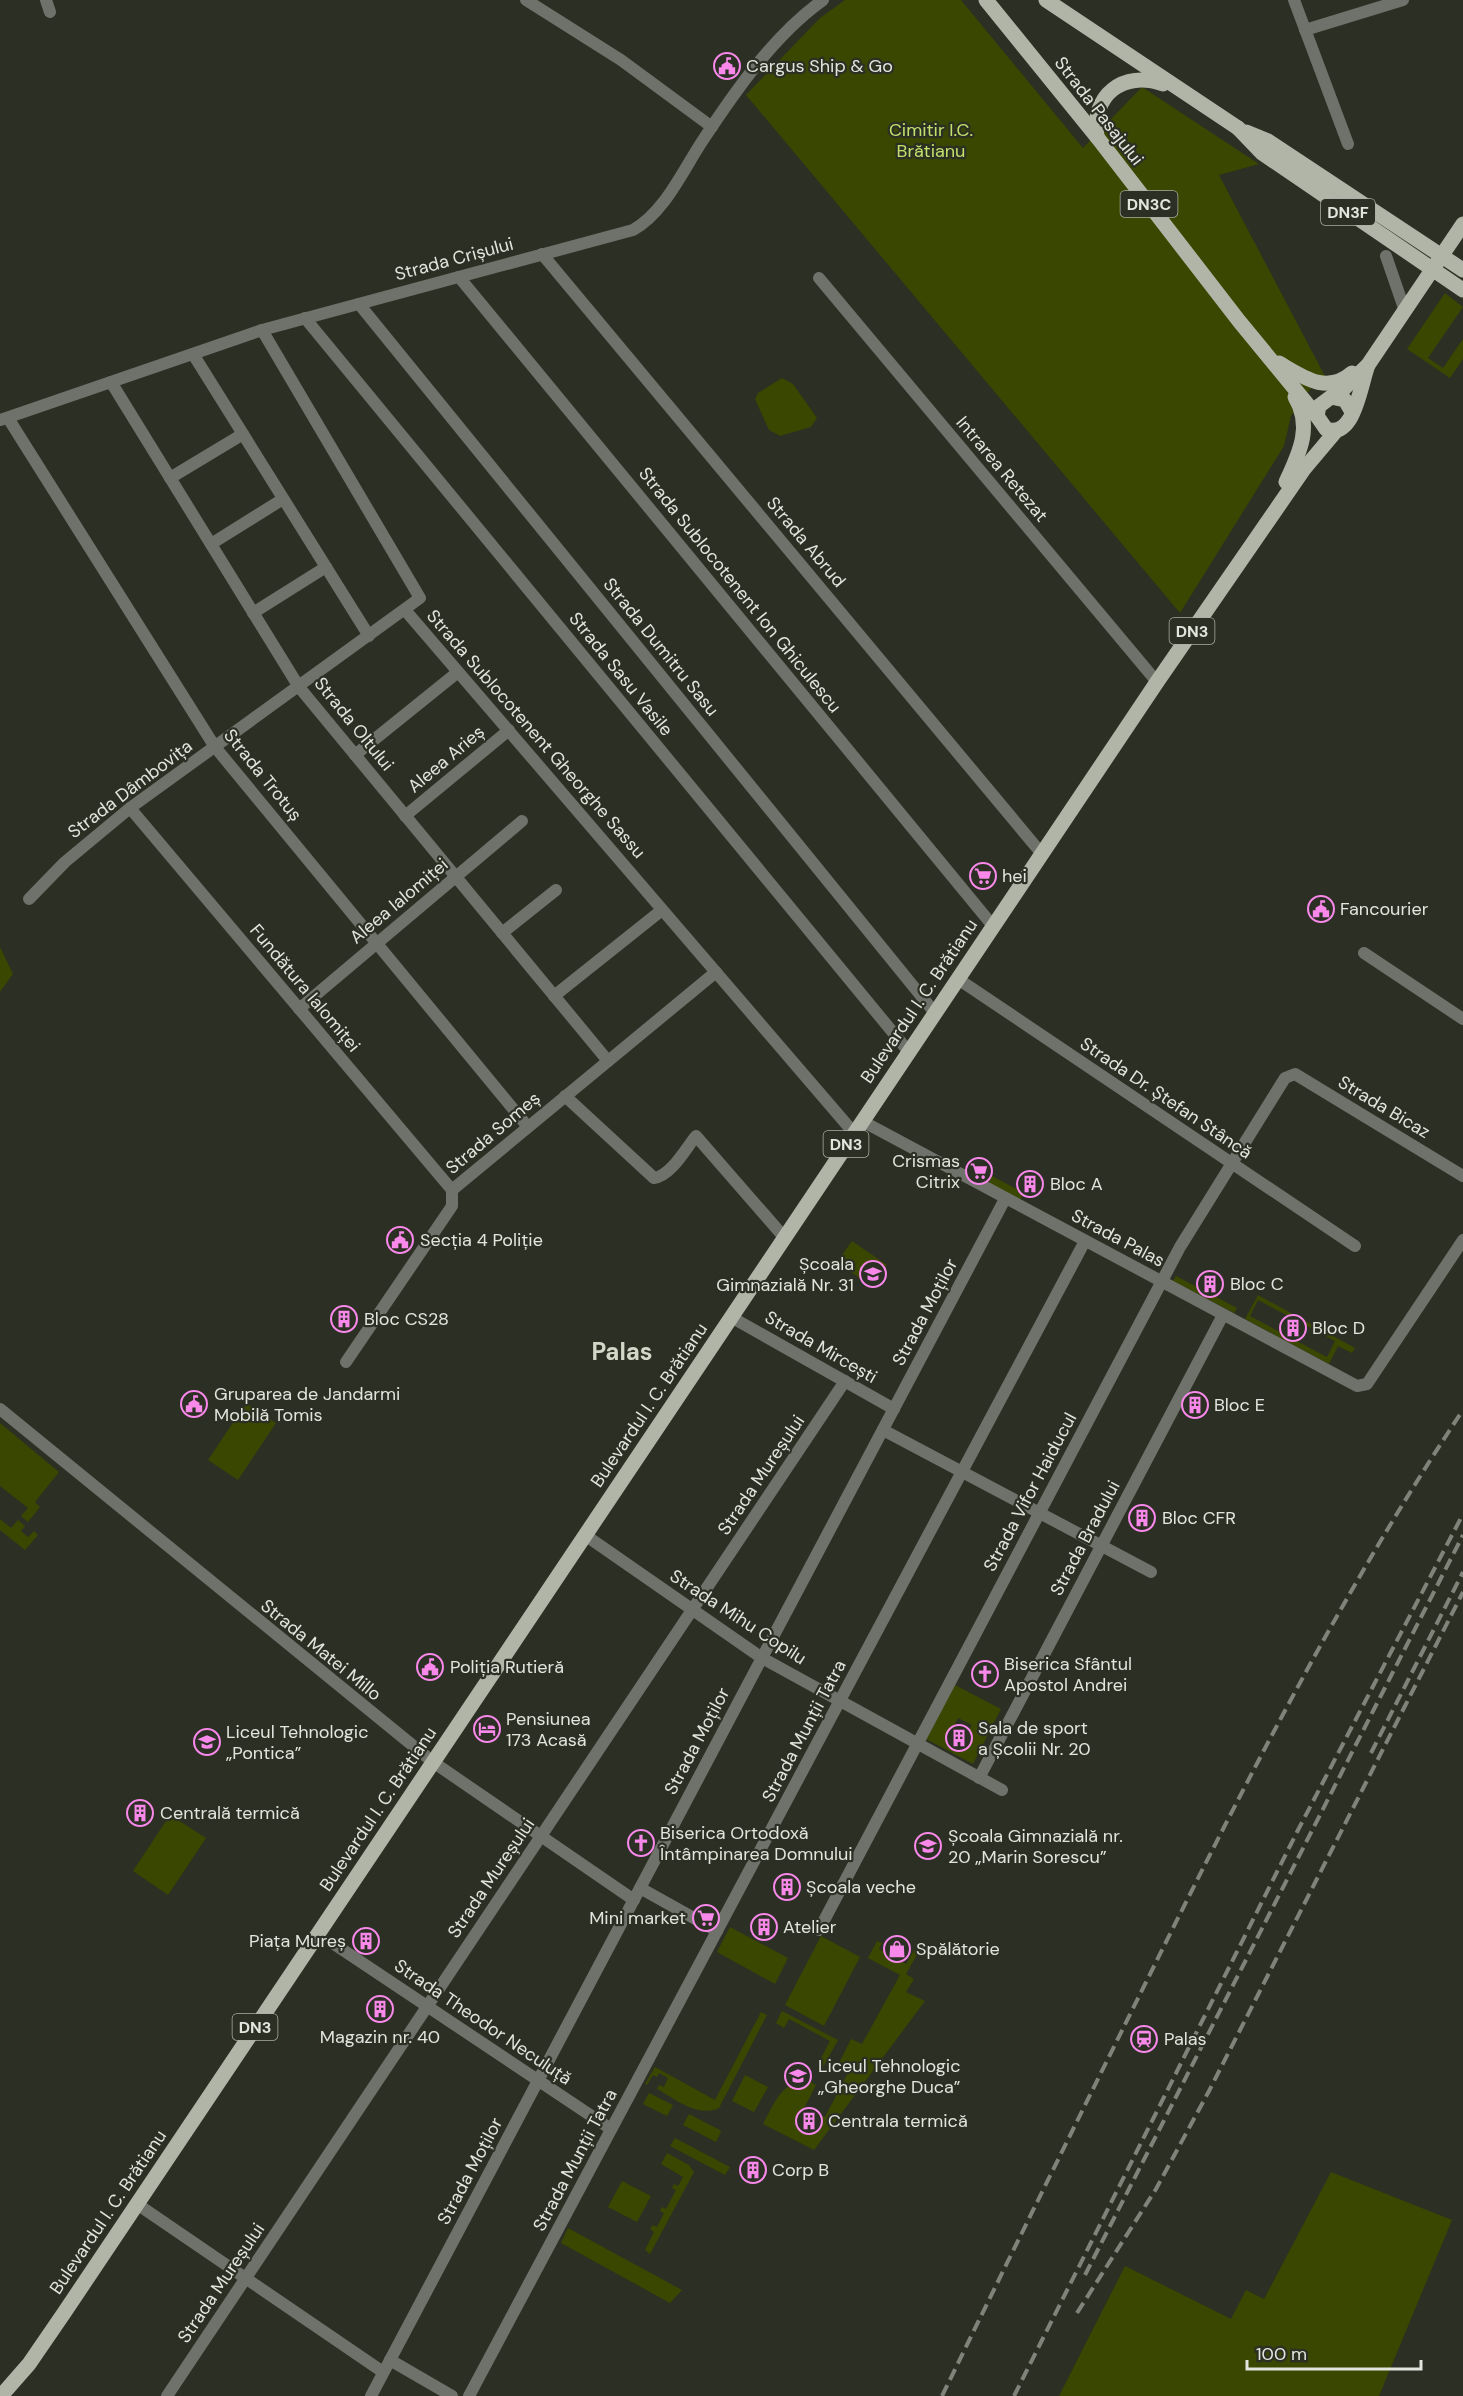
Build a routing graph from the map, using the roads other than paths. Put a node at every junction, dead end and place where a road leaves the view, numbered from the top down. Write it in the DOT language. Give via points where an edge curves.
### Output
graph roads {
  1 [pos="526,0"];
  2 [pos="823,0"];
  3 [pos="1046,0"];
  4 [pos="1294,0"];
  5 [pos="1403,0"];
  6 [pos="986,1"];
  7 [pos="1386,3"];
  8 [pos="1305,30"];
  9 [pos="1180,90"];
  10 [pos="712,127"];
  11 [pos="1238,128"];
  12 [pos="1097,137"];
  13 [pos="1348,144"];
  14 [pos="1461,232"];
  15 [pos="542,254"];
  16 [pos="1386,256"];
  17 [pos="1463,270"];
  18 [pos="459,277"];
  19 [pos="819,278"];
  20 [pos="1463,290"];
  21 [pos="359,304"];
  22 [pos="1405,311"];
  23 [pos="305,318"];
  24 [pos="262,330"];
  25 [pos="1381,346"];
  26 [pos="193,354"];
  27 [pos="1269,357"];
  28 [pos="1368,365"];
  29 [pos="111,382"];
  30 [pos="1333,397"];
  31 [pos="1352,412"];
  32 [pos="4,419"];
  33 [pos="1318,419"];
  34 [pos="1336,431"];
  35 [pos="243,434"];
  36 [pos="1304,469"];
  37 [pos="170,478"];
  38 [pos="284,499"];
  39 [pos="1265,525"];
  40 [pos="211,544"];
  41 [pos="326,567"];
  42 [pos="405,610"];
  43 [pos="253,613"];
  44 [pos="369,636"];
  45 [pos="458,672"];
  46 [pos="1157,682"];
  47 [pos="299,687"];
  48 [pos="508,730"];
  49 [pos="215,747"];
  50 [pos="355,755"];
  51 [pos="130,808"];
  52 [pos="405,816"];
  53 [pos="522,821"];
  54 [pos="1042,854"];
  55 [pos="456,877"];
  56 [pos="556,890"];
  57 [pos="29,899"];
  58 [pos="662,910"];
  59 [pos="993,926"];
  60 [pos="502,933"];
  61 [pos="377,943"];
  62 [pos="1364,953"];
  63 [pos="716,972"];
  64 [pos="958,979"];
  65 [pos="554,996"];
  66 [pos="299,1009"];
  67 [pos="935,1013"];
  68 [pos="1463,1018"];
  69 [pos="909,1052"];
  70 [pos="608,1061"];
  71 [pos="1285,1078"];
  72 [pos="565,1096"];
  73 [pos="528,1127"];
  74 [pos="858,1127"];
  75 [pos="1230,1164"];
  76 [pos="1463,1176"];
  77 [pos="452,1190"];
  78 [pos="1005,1199"];
  79 [pos="784,1237"];
  80 [pos="1463,1240"];
  81 [pos="1085,1241"];
  82 [pos="1355,1245"];
  83 [pos="1161,1282"];
  84 [pos="1223,1315"];
  85 [pos="731,1317"];
  86 [pos="346,1362"];
  87 [pos="845,1381"];
  88 [pos="0,1409"];
  89 [pos="894,1409"];
  90 [pos="882,1430"];
  91 [pos="962,1472"];
  92 [pos="1039,1513"];
  93 [pos="585,1535"];
  94 [pos="1101,1546"];
  95 [pos="1152,1572"];
  96 [pos="692,1609"];
  97 [pos="762,1658"];
  98 [pos="840,1701"];
  99 [pos="917,1743"];
  100 [pos="433,1762"];
  101 [pos="979,1778"];
  102 [pos="1002,1790"];
  103 [pos="540,1836"];
  104 [pos="640,1888"];
  105 [pos="633,1900"];
  106 [pos="819,1930"];
  107 [pos="717,1931"];
  108 [pos="334,1944"];
  109 [pos="427,2006"];
  110 [pos="538,2080"];
  111 [pos="611,2129"];
  112 [pos="137,2204"];
  113 [pos="246,2279"];
  114 [pos="390,2360"];
  115 [pos="29,2364"];
  116 [pos="383,2372"];
  117 [pos="1,2396"];
  118 [pos="12,2396"];
  119 [pos="167,2396"];
  120 [pos="371,2396"];
  121 [pos="452,2396"];
  122 [pos="470,2396"];
  1 -- 10 [label="street" via="621,60"];
  2 -- 10 [label="street, Strada Crișului" via="770,51"];
  3 -- 9 [label="main road, DN3F"];
  4 -- 8 [label="street"];
  5 -- 7 [label="street"];
  6 -- 12 [label="main road, Strada Pasajului / DN3C"];
  7 -- 8 [label="street"];
  8 -- 13 [label="street"];
  9 -- 11 [label="main road, DN3F"];
  9 -- 12 [label="main road" via="1139,79 1116,87 1096,113"];
  10 -- 15 [label="street, Strada Crișului" via="645,223 620,234"];
  11 -- 17 [label="main road, DN3F, bridge" via="1268,141"];
  11 -- 20 [label="main road, DN3F, bridge" via="1262,153"];
  12 -- 27 [label="main road, Strada Pasajului / DN3C"];
  14 -- 22 [label="main road, DN3"];
  15 -- 18 [label="street, Strada Crișului"];
  15 -- 54 [label="street, Strada Abrud"];
  16 -- 22 [label="street"];
  18 -- 21 [label="street, Strada Crișului"];
  18 -- 59 [label="street, Strada Sublocotenent Ion Ghiculescu"];
  19 -- 46 [label="street, Intrarea Retezat"];
  21 -- 23 [label="street, Strada Crișului"];
  21 -- 67 [label="street, Strada Dumitru Sasu"];
  22 -- 25 [label="main road, DN3"];
  23 -- 24 [label="street, Strada Crișului"];
  23 -- 69 [label="street, Strada Sasu Vasile"];
  24 -- 26 [label="street, Strada Crișului"];
  24 -- 42 [label="street, Strada Sublocotenent Gheorghe Sassu" via="420,598"];
  25 -- 27 [label="main road" via="1349,376 1331,384 1310,381"];
  25 -- 28 [label="main road, DN3"];
  26 -- 29 [label="street, Strada Crișului"];
  26 -- 35 [label="street"];
  27 -- 30 [label="main road, Strada Pasajului / DN3C" via="1298,380"];
  27 -- 33 [label="main road, Strada Pasajului / DN3C"];
  27 -- 39 [label="main road" via="1298,401 1305,423 1296,460"];
  28 -- 30 [label="main road, DN3"];
  28 -- 31 [label="main road, DN3"];
  29 -- 32 [label="street, Strada Crișului"];
  29 -- 37 [label="street, Strada Oltului"];
  30 -- 31 [label="main road" via="1345,400"];
  30 -- 33 [label="main road, DN3" via="1319,406"];
  31 -- 34 [label="main road, DN3" via="1350,423"];
  32 -- 49 [label="street, Strada Trotuș"];
  33 -- 34 [label="main road" via="1326,429"];
  33 -- 36 [label="main road, Bulevardul I. C. Brătianu / DN3"];
  34 -- 36 [label="main road, Bulevardul I. C. Brătianu / DN3"];
  35 -- 37 [label="street"];
  35 -- 38 [label="street"];
  36 -- 39 [label="main road, Bulevardul I. C. Brătianu / DN3"];
  37 -- 40 [label="street, Strada Oltului"];
  38 -- 40 [label="street"];
  38 -- 41 [label="street"];
  39 -- 46 [label="main road, Bulevardul I. C. Brătianu / DN3"];
  40 -- 43 [label="street, Strada Oltului"];
  41 -- 43 [label="street"];
  41 -- 44 [label="street"];
  42 -- 44 [label="street, Strada Dâmbovița"];
  42 -- 45 [label="street, Strada Sublocotenent Gheorghe Sassu"];
  43 -- 47 [label="street, Strada Oltului"];
  44 -- 47 [label="street, Strada Dâmbovița"];
  45 -- 48 [label="street, Strada Sublocotenent Gheorghe Sassu"];
  45 -- 50 [label="street"];
  46 -- 54 [label="main road, Bulevardul I. C. Brătianu / DN3"];
  47 -- 49 [label="street, Strada Dâmbovița"];
  47 -- 50 [label="street, Strada Oltului"];
  48 -- 52 [label="street, Aleea Arieș"];
  48 -- 58 [label="street, Strada Sublocotenent Gheorghe Sassu"];
  49 -- 51 [label="street, Strada Dâmbovița"];
  49 -- 61 [label="street, Strada Trotuș"];
  50 -- 52 [label="street, Strada Oltului"];
  51 -- 57 [label="street, Strada Dâmbovița" via="65,862"];
  51 -- 66 [label="street, Fundătura Ialomiței"];
  52 -- 55 [label="street, Strada Oltului"];
  53 -- 55 [label="street, Aleea Ialomiței"];
  54 -- 59 [label="main road, Bulevardul I. C. Brătianu / DN3"];
  55 -- 60 [label="street, Strada Oltului"];
  55 -- 61 [label="street, Aleea Ialomiței"];
  56 -- 60 [label="street"];
  58 -- 63 [label="street, Strada Sublocotenent Gheorghe Sassu"];
  58 -- 65 [label="street"];
  59 -- 64 [label="main road, Bulevardul I. C. Brătianu / DN3"];
  60 -- 65 [label="street, Strada Oltului"];
  61 -- 66 [label="street, Aleea Ialomiței"];
  61 -- 73 [label="street, Strada Trotuș"];
  62 -- 68 [label="street"];
  63 -- 70 [label="street, Strada Someș"];
  63 -- 74 [label="street, Strada Sublocotenent Gheorghe Sassu"];
  64 -- 67 [label="main road, Bulevardul I. C. Brătianu / DN3"];
  64 -- 75 [label="street, Strada Dr. Ștefan Stâncă"];
  65 -- 70 [label="street, Strada Oltului"];
  66 -- 77 [label="street, Fundătura Ialomiței"];
  67 -- 69 [label="main road, Bulevardul I. C. Brătianu / DN3"];
  69 -- 74 [label="main road, Bulevardul I. C. Brătianu / DN3"];
  70 -- 72 [label="street, Strada Someș"];
  71 -- 75 [label="street, Strada Vifor Haiducul"];
  71 -- 76 [label="street, Strada Bicaz" via="1295,1074"];
  72 -- 73 [label="street, Strada Someș"];
  72 -- 79 [label="street" via="654,1178 667,1172 696,1136"];
  73 -- 77 [label="street, Strada Someș"];
  74 -- 78 [label="street, Strada Palas"];
  74 -- 79 [label="main road, Bulevardul I. C. Brătianu / DN3"];
  75 -- 82 [label="street, Strada Dr. Ștefan Stâncă"];
  75 -- 83 [label="street, Strada Vifor Haiducul"];
  77 -- 86 [label="street, Strada Someș" via="452,1206"];
  78 -- 81 [label="street, Strada Palas"];
  78 -- 89 [label="street, Strada Moților"];
  79 -- 85 [label="main road, Bulevardul I. C. Brătianu / DN3"];
  80 -- 84 [label="street, Strada Palas" via="1367,1384 1358,1386"];
  81 -- 83 [label="street, Strada Palas"];
  81 -- 91 [label="street, Strada Munții Tatra"];
  83 -- 84 [label="street, Strada Palas"];
  83 -- 92 [label="street, Strada Vifor Haiducul"];
  84 -- 94 [label="street, Strada Bradului"];
  85 -- 87 [label="street, Strada Mircești"];
  85 -- 93 [label="main road, Bulevardul I. C. Brătianu / DN3"];
  87 -- 89 [label="street, Strada Mircești"];
  87 -- 96 [label="street, Strada Mureșului"];
  88 -- 100 [label="street, Strada Matei Millo"];
  89 -- 90 [label="street, Strada Moților"];
  90 -- 91 [label="street"];
  90 -- 97 [label="street, Strada Moților"];
  91 -- 92 [label="street"];
  91 -- 98 [label="street, Strada Munții Tatra"];
  92 -- 94 [label="street"];
  92 -- 99 [label="street, Strada Vifor Haiducul"];
  93 -- 96 [label="street, Strada Mihu Copilu"];
  93 -- 100 [label="main road, Bulevardul I. C. Brătianu / DN3"];
  94 -- 95 [label="street"];
  94 -- 101 [label="street, Strada Bradului"];
  96 -- 97 [label="street, Strada Mihu Copilu"];
  96 -- 103 [label="street, Strada Mureșului"];
  97 -- 98 [label="street, Strada Mihu Copilu"];
  97 -- 104 [label="street, Strada Moților"];
  98 -- 99 [label="street, Strada Mihu Copilu"];
  98 -- 107 [label="street, Strada Munții Tatra"];
  99 -- 101 [label="street, Strada Mihu Copilu"];
  99 -- 106 [label="street, Strada Vifor Haiducul"];
  100 -- 103 [label="street, Strada Matei Millo"];
  100 -- 112 [label="main road, Bulevardul I. C. Brătianu / DN3"];
  101 -- 102 [label="street, Strada Mihu Copilu"];
  103 -- 105 [label="street, Strada Matei Millo"];
  103 -- 109 [label="street, Strada Mureșului"];
  104 -- 105 [label="street, Strada Moților"];
  104 -- 107 [label="street"];
  105 -- 110 [label="street, Strada Moților"];
  107 -- 111 [label="street, Strada Munții Tatra"];
  108 -- 109 [label="street, Strada Theodor Neculuță"];
  109 -- 110 [label="street, Strada Theodor Neculuță"];
  109 -- 113 [label="street, Strada Mureșului"];
  110 -- 111 [label="street, Strada Theodor Neculuță"];
  110 -- 114 [label="street, Strada Moților"];
  111 -- 122 [label="street, Strada Munții Tatra"];
  112 -- 113 [label="street"];
  112 -- 115 [label="main road, Bulevardul I. C. Brătianu / DN3"];
  113 -- 116 [label="street"];
  113 -- 119 [label="street, Strada Mureșului"];
  114 -- 116 [label="street, Strada Moților"];
  114 -- 121 [label="street"];
  115 -- 117 [label="main road, Bulevardul I. C. Brătianu / DN3"];
  115 -- 118 [label="main road, Bulevardul I. C. Brătianu / DN3"];
  116 -- 120 [label="street, Strada Moților"];
}
